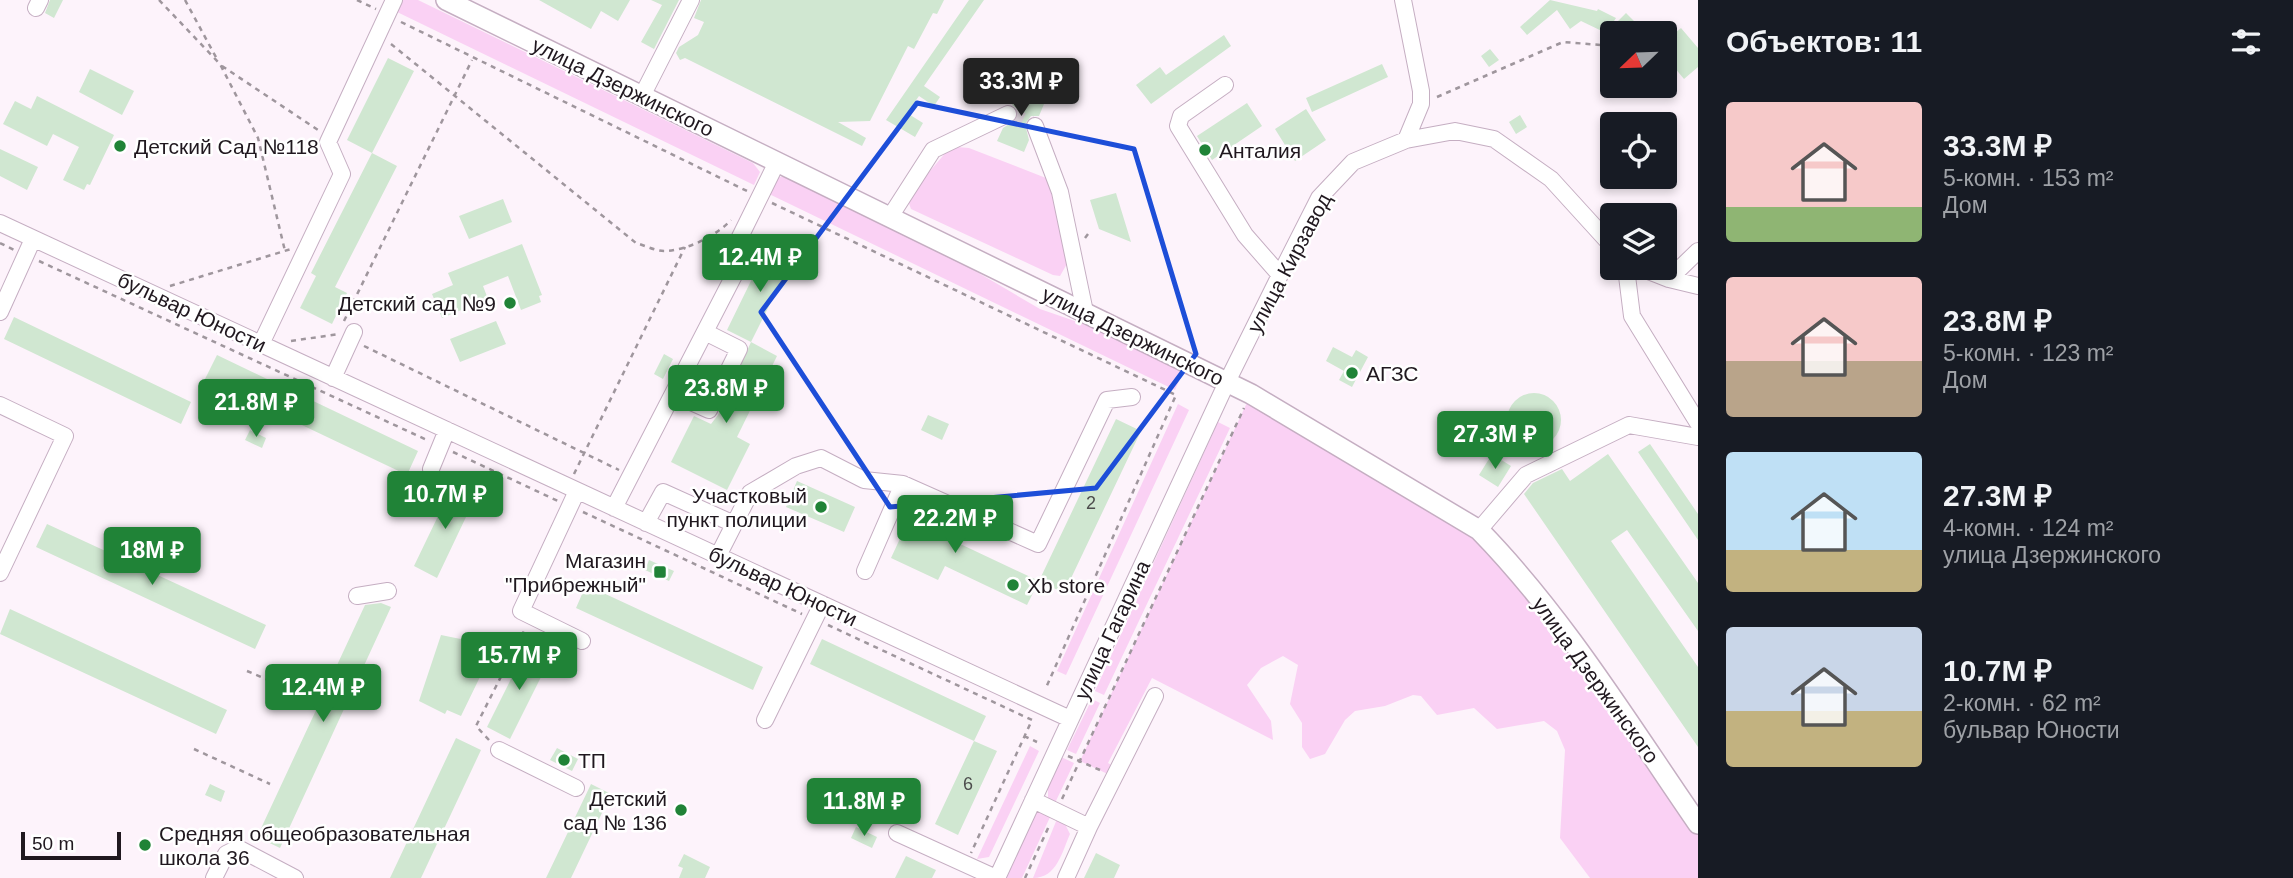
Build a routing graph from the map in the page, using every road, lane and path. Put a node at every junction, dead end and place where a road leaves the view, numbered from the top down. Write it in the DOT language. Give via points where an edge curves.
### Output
graph roads {
  1 [pos="159,0"];
  2 [pos="185,0"];
  3 [pos="394,0"];
  4 [pos="446,0"];
  5 [pos="691,0"];
  6 [pos="1403,0"];
  7 [pos="378,34"];
  8 [pos="1600,45"];
  9 [pos="472,58"];
  10 [pos="220,64"];
  11 [pos="1225,85"];
  12 [pos="455,94"];
  13 [pos="642,96"];
  14 [pos="1421,104"];
  15 [pos="1008,114"];
  16 [pos="1035,125"];
  17 [pos="330,137"];
  18 [pos="1406,140"];
  19 [pos="777,162"];
  20 [pos="738,213"];
  21 [pos="890,217"];
  22 [pos="0,223"];
  23 [pos="1600,233"];
  24 [pos="33,239"];
  25 [pos="312,239"];
  26 [pos="0,243"];
  27 [pos="685,247"];
  28 [pos="285,251"];
  29 [pos="1698,251"];
  30 [pos="26,255"];
  31 [pos="1677,271"];
  32 [pos="1280,275"];
  33 [pos="1628,280"];
  34 [pos="1673,280"];
  35 [pos="170,286"];
  36 [pos="1698,286"];
  37 [pos="1,307"];
  38 [pos="1085,312"];
  39 [pos="350,331"];
  40 [pos="705,332"];
  41 [pos="290,341"];
  42 [pos="261,344"];
  43 [pos="333,377"];
  44 [pos="1141,379"];
  45 [pos="1227,382"];
  46 [pos="674,394"];
  47 [pos="1132,397"];
  48 [pos="1247,402"];
  49 [pos="0,405"];
  50 [pos="1698,423"];
  51 [pos="447,430"];
  52 [pos="1698,437"];
  53 [pos="440,446"];
  54 [pos="584,453"];
  55 [pos="431,469"];
  56 [pos="631,476"];
  57 [pos="903,484"];
  58 [pos="574,485"];
  59 [pos="570,506"];
  60 [pos="614,508"];
  61 [pos="646,523"];
  62 [pos="734,524"];
  63 [pos="1479,530"];
  64 [pos="718,556"];
  65 [pos="865,571"];
  66 [pos="0,573"];
  67 [pos="388,591"];
  68 [pos="357,596"];
  69 [pos="818,612"];
  70 [pos="531,616"];
  71 [pos="582,641"];
  72 [pos="247,671"];
  73 [pos="1044,694"];
  74 [pos="1155,696"];
  75 [pos="310,698"];
  76 [pos="1070,719"];
  77 [pos="765,720"];
  78 [pos="1024,736"];
  79 [pos="1037,742"];
  80 [pos="194,749"];
  81 [pos="499,750"];
  82 [pos="1065,754"];
  83 [pos="1080,761"];
  84 [pos="1114,777"];
  85 [pos="270,784"];
  86 [pos="576,788"];
  87 [pos="1033,800"];
  88 [pos="1698,824"];
  89 [pos="1089,827"];
  90 [pos="897,833"];
  91 [pos="965,864"];
  92 [pos="214,878"];
  93 [pos="295,878"];
  94 [pos="996,878"];
  95 [pos="1066,878"];
  1 -- 10 [label="path"];
  2 -- 10 [label="path"];
  3 -- 7 [label="street"];
  4 -- 13 [label="main road, улица Дзержинского"];
  5 -- 13 [label="street"];
  6 -- 14 [label="street"];
  7 -- 12 [label="path"];
  7 -- 17 [label="street"];
  8 -- 14 [label="path" via="1563,42"];
  9 -- 12 [label="path"];
  10 -- 17 [label="path"];
  10 -- 28 [label="path" via="258,138"];
  11 -- 32 [label="street" via="1181,116 1178,126 1245,234"];
  12 -- 27 [label="path" via="636,243 663,251"];
  12 -- 39 [label="path"];
  13 -- 19 [label="main road, улица Дзержинского"];
  14 -- 18 [label="street"];
  15 -- 21 [label="street" via="933,150"];
  16 -- 38 [label="street" via="1060,192"];
  17 -- 25 [label="street" via="342,174"];
  18 -- 23 [label="street, улица Кирзавод" via="1455,131 1494,139 1551,179"];
  18 -- 32 [label="street, улица Кирзавод" via="1353,162 1319,198"];
  19 -- 21 [label="main road, улица Дзержинского"];
  19 -- 40 [label="street" via="738,241 744,254"];
  20 -- 27 [label="path" via="721,230"];
  21 -- 38 [label="main road, улица Дзержинского"];
  22 -- 24 [label="street, бульвар Юности"];
  24 -- 30 [label="street"];
  24 -- 42 [label="street, бульвар Юности"];
  25 -- 28 [label="path"];
  25 -- 42 [label="street"];
  26 -- 30 [label="path"];
  27 -- 54 [label="path"];
  28 -- 35 [label="path"];
  29 -- 31 [label="street"];
  30 -- 37 [label="street"];
  30 -- 53 [label="path"];
  32 -- 45 [label="street, улица Кирзавод"];
  33 -- 50 [label="street" via="1632,316"];
  34 -- 36 [label="street"];
  38 -- 45 [label="main road, улица Дзержинского"];
  39 -- 41 [label="path"];
  39 -- 43 [label="street"];
  39 -- 54 [label="path"];
  40 -- 46 [label="street"];
  40 -- 46 [label="street" via="739,349 709,410"];
  42 -- 43 [label="street, бульвар Юности"];
  43 -- 51 [label="street, бульвар Юности"];
  44 -- 73 [label="path" via="1176,395"];
  45 -- 63 [label="main road, улица Дзержинского"];
  45 -- 76 [label="street, улица Гагарина"];
  46 -- 56 [label="street"];
  47 -- 57 [label="street" via="1107,400 1038,544"];
  48 -- 83 [label="path"];
  49 -- 66 [label="street" via="65,436"];
  51 -- 53 [label="street"];
  51 -- 58 [label="street, бульвар Юности"];
  52 -- 63 [label="street" via="1629,425 1526,475"];
  53 -- 55 [label="street"];
  53 -- 59 [label="path"];
  54 -- 56 [label="path"];
  54 -- 58 [label="path"];
  56 -- 60 [label="street"];
  57 -- 62 [label="street" via="864,480 821,458 810,460 750,493"];
  57 -- 65 [label="street"];
  58 -- 59 [label="street"];
  58 -- 60 [label="street, бульвар Юности"];
  59 -- 69 [label="path"];
  59 -- 70 [label="street" via="521,611"];
  60 -- 61 [label="street, бульвар Юности"];
  61 -- 62 [label="street" via="663,492"];
  61 -- 64 [label="street, бульвар Юности"];
  62 -- 64 [label="street"];
  63 -- 88 [label="main road, улица Дзержинского" via="1505,556 1574,646"];
  64 -- 69 [label="street, бульвар Юности"];
  67 -- 68 [label="street"];
  69 -- 76 [label="street, бульвар Юности"];
  69 -- 77 [label="street"];
  69 -- 78 [label="path" via="1032,720"];
  70 -- 71 [label="street"];
  70 -- 81 [label="path" via="476,726"];
  72 -- 75 [label="path"];
  74 -- 84 [label="street"];
  76 -- 87 [label="street, улица Гагарина"];
  78 -- 79 [label="path"];
  78 -- 91 [label="path"];
  80 -- 85 [label="path"];
  81 -- 86 [label="street"];
  82 -- 83 [label="path"];
  83 -- 84 [label="path"];
  84 -- 89 [label="street"];
  87 -- 89 [label="street"];
  87 -- 94 [label="street, улица Гагарина"];
  89 -- 95 [label="street"];
  90 -- 91 [label="street"];
  91 -- 94 [label="street"];
  92 -- 93 [label="street" via="226,855 238,848"];
}
